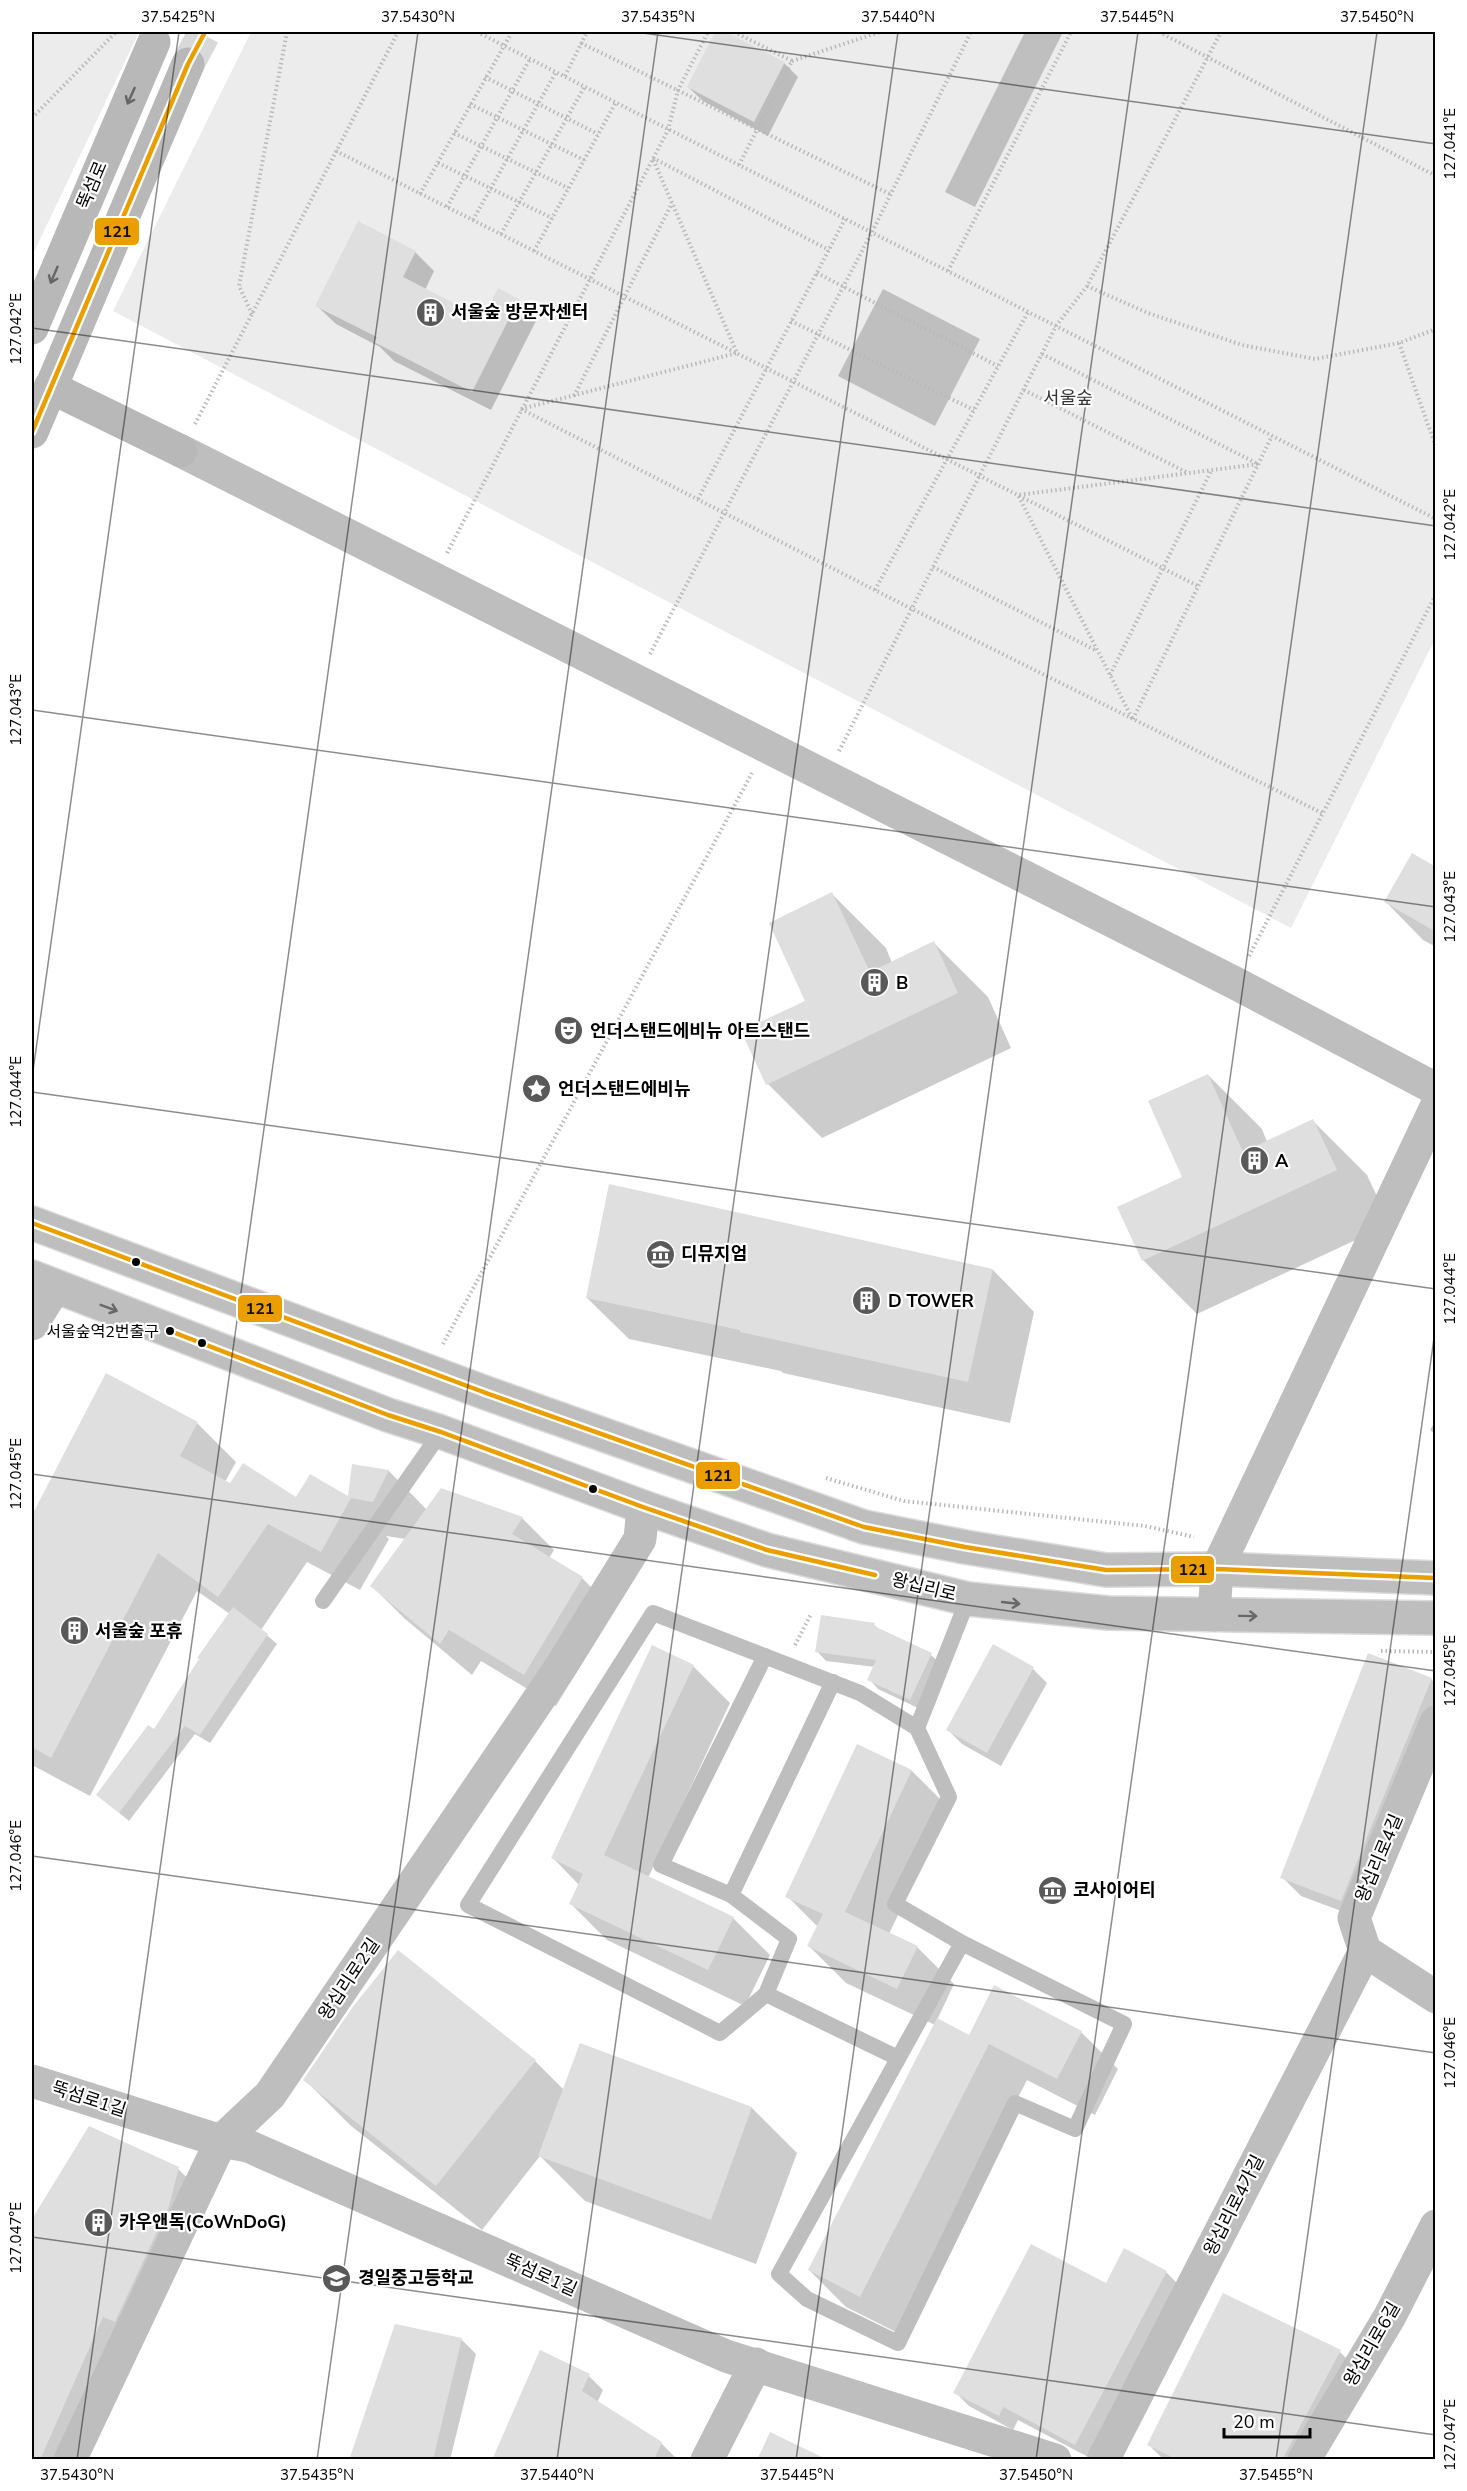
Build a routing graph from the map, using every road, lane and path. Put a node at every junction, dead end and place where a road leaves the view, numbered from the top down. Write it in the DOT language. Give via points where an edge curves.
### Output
graph roads {
  1 [pos="116,32"];
  2 [pos="287,32"];
  3 [pos="398,32"];
  4 [pos="477,32"];
  5 [pos="512,32"];
  6 [pos="587,32"];
  7 [pos="708,32"];
  8 [pos="734,32"];
  9 [pos="880,32"];
  10 [pos="971,32"];
  11 [pos="1071,32"];
  12 [pos="1159,32"];
  13 [pos="1221,32"];
  14 [pos="154,42"];
  15 [pos="581,43"];
  16 [pos="504,45"];
  17 [pos="1207,57"];
  18 [pos="530,58"];
  19 [pos="792,61"];
  20 [pos="188,64"];
  21 [pos="556,72"];
  22 [pos="565,76"];
  23 [pos="485,77"];
  24 [pos="585,86"];
  25 [pos="678,90"];
  26 [pos="512,91"];
  27 [pos="616,102"];
  28 [pos="470,104"];
  29 [pos="538,104"];
  30 [pos="497,117"];
  31 [pos="32,118"];
  32 [pos="567,118"];
  33 [pos="758,129"];
  34 [pos="524,130"];
  35 [pos="668,130"];
  36 [pos="454,133"];
  37 [pos="598,134"];
  38 [pos="552,144"];
  39 [pos="482,146"];
  40 [pos="336,151"];
  41 [pos="653,158"];
  42 [pos="508,159"];
  43 [pos="584,160"];
  44 [pos="438,163"];
  45 [pos="739,165"];
  46 [pos="536,172"];
  47 [pos="465,176"];
  48 [pos="1436,176"];
  49 [pos="491,188"];
  50 [pos="568,188"];
  51 [pos="420,194"];
  52 [pos="890,194"];
  53 [pos="519,202"];
  54 [pos="672,203"];
  55 [pos="447,207"];
  56 [pos="552,218"];
  57 [pos="845,219"];
  58 [pos="473,220"];
  59 [pos="872,232"];
  60 [pos="501,234"];
  61 [pos="829,250"];
  62 [pos="534,251"];
  63 [pos="948,271"];
  64 [pos="817,273"];
  65 [pos="590,279"];
  66 [pos="843,286"];
  67 [pos="1088,286"];
  68 [pos="625,297"];
  69 [pos="1028,312"];
  70 [pos="252,315"];
  71 [pos="791,321"];
  72 [pos="1056,326"];
  73 [pos="32,328"];
  74 [pos="1436,329"];
  75 [pos="818,334"];
  76 [pos="1399,343"];
  77 [pos="737,353"];
  78 [pos="1042,354"];
  79 [pos="998,366"];
  80 [pos="766,368"];
  81 [pos="793,381"];
  82 [pos="50,387"];
  83 [pos="1024,390"];
  84 [pos="574,396"];
  85 [pos="522,409"];
  86 [pos="975,410"];
  87 [pos="32,432"];
  88 [pos="1272,436"];
  89 [pos="1436,447"];
  90 [pos="181,451"];
  91 [pos="948,459"];
  92 [pos="1258,464"];
  93 [pos="1212,470"];
  94 [pos="1188,473"];
  95 [pos="980,476"];
  96 [pos="1018,495"];
  97 [pos="698,500"];
  98 [pos="724,513"];
  99 [pos="1436,519"];
  100 [pos="933,567"];
  101 [pos="1163,568"];
  102 [pos="432,580"];
  103 [pos="1198,586"];
  104 [pos="875,590"];
  105 [pos="1436,594"];
  106 [pos="912,609"];
  107 [pos="1098,652"];
  108 [pos="1110,675"];
  109 [pos="636,682"];
  110 [pos="1132,719"];
  111 [pos="766,747"];
  112 [pos="825,778"];
  113 [pos="1324,814"];
  114 [pos="1235,984"];
  115 [pos="1436,1089"];
  116 [pos="1436,1107"];
  117 [pos="32,1224"];
  118 [pos="43,1282"];
  119 [pos="32,1324"];
  120 [pos="428,1371"];
  121 [pos="441,1432"];
  122 [pos="815,1475"];
  123 [pos="643,1508"];
  124 [pos="1223,1557"];
  125 [pos="1436,1578"];
  126 [pos="968,1599"];
  127 [pos="323,1601"];
  128 [pos="811,1614"];
  129 [pos="1214,1615"];
  130 [pos="1436,1618"];
  131 [pos="765,1656"];
  132 [pos="785,1664"];
  133 [pos="833,1682"];
  134 [pos="1436,1722"];
  135 [pos="917,1728"];
  136 [pos="731,1895"];
  137 [pos="962,1943"];
  138 [pos="1365,1951"];
  139 [pos="766,1994"];
  140 [pos="1436,1997"];
  141 [pos="898,2058"];
  142 [pos="32,2081"];
  143 [pos="221,2141"];
  144 [pos="1436,2226"];
  145 [pos="756,2364"];
  146 [pos="70,2460"];
  147 [pos="707,2460"];
  148 [pos="1055,2460"];
  149 [pos="1103,2460"];
  150 [pos="1304,2460"];
  1 -- 31 [label="path"];
  2 -- 70 [label="path" via="239,286"];
  3 -- 40 [label="path"];
  4 -- 16 [label="path"];
  5 -- 16 [label="path"];
  6 -- 15 [label="path"];
  7 -- 25 [label="path"];
  8 -- 19 [label="path"];
  9 -- 19 [label="path"];
  10 -- 52 [label="path"];
  11 -- 63 [label="path"];
  12 -- 17 [label="path"];
  13 -- 17 [label="path"];
  14 -- 73 [label="main road, 뚝섬로, one-way"];
  15 -- 22 [label="path"];
  15 -- 25 [label="path"];
  16 -- 18 [label="path"];
  16 -- 23 [label="path"];
  17 -- 48 [label="path"];
  17 -- 67 [label="path"];
  18 -- 21 [label="path"];
  18 -- 26 [label="path"];
  19 -- 33 [label="path"];
  20 -- 82 [label="main road"];
  21 -- 22 [label="path"];
  21 -- 29 [label="path"];
  22 -- 24 [label="path"];
  23 -- 26 [label="path"];
  23 -- 28 [label="path"];
  24 -- 27 [label="path"];
  24 -- 32 [label="path"];
  25 -- 33 [label="path"];
  25 -- 35 [label="path"];
  26 -- 29 [label="path"];
  26 -- 30 [label="path"];
  27 -- 35 [label="path"];
  27 -- 37 [label="path"];
  28 -- 30 [label="path"];
  28 -- 36 [label="path"];
  29 -- 32 [label="path"];
  29 -- 34 [label="path"];
  30 -- 34 [label="path"];
  30 -- 39 [label="path"];
  32 -- 37 [label="path"];
  32 -- 38 [label="path"];
  33 -- 45 [label="path"];
  33 -- 52 [label="path"];
  34 -- 38 [label="path"];
  34 -- 42 [label="path"];
  35 -- 41 [label="path"];
  35 -- 45 [label="path"];
  36 -- 39 [label="path"];
  36 -- 44 [label="path"];
  37 -- 43 [label="path"];
  38 -- 43 [label="path"];
  38 -- 46 [label="path"];
  39 -- 42 [label="path"];
  39 -- 47 [label="path"];
  40 -- 51 [label="path"];
  40 -- 70 [label="path"];
  41 -- 54 [label="path"];
  41 -- 61 [label="path"];
  41 -- 65 [label="path"];
  42 -- 46 [label="path"];
  42 -- 49 [label="path"];
  43 -- 50 [label="path"];
  44 -- 47 [label="path"];
  44 -- 51 [label="path"];
  45 -- 57 [label="path"];
  46 -- 50 [label="path"];
  46 -- 53 [label="path"];
  47 -- 49 [label="path"];
  47 -- 55 [label="path"];
  49 -- 53 [label="path"];
  49 -- 58 [label="path"];
  50 -- 56 [label="path"];
  51 -- 55 [label="path"];
  52 -- 59 [label="path"];
  53 -- 56 [label="path"];
  53 -- 60 [label="path"];
  54 -- 68 [label="path"];
  54 -- 77 [label="path"];
  55 -- 58 [label="path"];
  56 -- 62 [label="path"];
  57 -- 59 [label="path"];
  57 -- 61 [label="path"];
  58 -- 60 [label="path"];
  59 -- 63 [label="path"];
  59 -- 66 [label="path"];
  60 -- 62 [label="path"];
  61 -- 64 [label="path"];
  62 -- 65 [label="path"];
  63 -- 69 [label="path"];
  64 -- 66 [label="path"];
  64 -- 71 [label="path"];
  65 -- 68 [label="path"];
  65 -- 85 [label="path"];
  66 -- 75 [label="path"];
  66 -- 79 [label="path"];
  67 -- 72 [label="path"];
  67 -- 76 [label="path" via="1148,314 1242,345 1315,359"];
  68 -- 77 [label="path"];
  68 -- 84 [label="path"];
  69 -- 72 [label="path"];
  69 -- 79 [label="path"];
  70 -- 90 [label="path"];
  71 -- 75 [label="path"];
  71 -- 80 [label="path"];
  72 -- 78 [label="path"];
  72 -- 88 [label="path"];
  74 -- 76 [label="path"];
  75 -- 81 [label="path"];
  75 -- 86 [label="path"];
  76 -- 89 [label="path"];
  77 -- 80 [label="path"];
  77 -- 84 [label="path"];
  78 -- 83 [label="path"];
  78 -- 92 [label="path"];
  79 -- 86 [label="path"];
  80 -- 81 [label="path"];
  80 -- 97 [label="path"];
  81 -- 91 [label="path"];
  81 -- 98 [label="path"];
  82 -- 87 [label="main road"];
  82 -- 90 [label="main road"];
  83 -- 94 [label="path"];
  83 -- 95 [label="path"];
  84 -- 85 [label="path"];
  85 -- 97 [label="path"];
  85 -- 102 [label="path"];
  86 -- 91 [label="path"];
  88 -- 92 [label="path"];
  88 -- 99 [label="path"];
  90 -- 102 [label="street"];
  91 -- 95 [label="path"];
  91 -- 104 [label="path"];
  92 -- 93 [label="path"];
  92 -- 103 [label="path"];
  93 -- 94 [label="path"];
  93 -- 101 [label="path"];
  94 -- 96 [label="path"];
  95 -- 96 [label="path"];
  95 -- 100 [label="path"];
  96 -- 101 [label="path"];
  96 -- 107 [label="path"];
  97 -- 98 [label="path"];
  98 -- 104 [label="path"];
  98 -- 109 [label="path"];
  100 -- 106 [label="path"];
  100 -- 107 [label="path"];
  101 -- 103 [label="path"];
  101 -- 108 [label="path"];
  102 -- 109 [label="street"];
  103 -- 110 [label="path"];
  104 -- 106 [label="path"];
  105 -- 113 [label="path"];
  106 -- 110 [label="path"];
  106 -- 112 [label="path"];
  107 -- 108 [label="path"];
  108 -- 110 [label="path"];
  109 -- 111 [label="street"];
  110 -- 113 [label="path"];
  111 -- 112 [label="street"];
  111 -- 120 [label="path"];
  112 -- 114 [label="street"];
  113 -- 114 [label="path"];
  114 -- 115 [label="street"];
  116 -- 124 [label="street"];
  117 -- 120 [label="street"];
  118 -- 119 [label="street"];
  118 -- 121 [label="street, 왕십리로, one-way"];
  120 -- 124 [label="street" via="864,1527 1106,1570"];
  121 -- 123 [label="street, 왕십리로"];
  121 -- 127 [label="lane"];
  122 -- 124 [label="path" via="904,1501 1145,1526"];
  123 -- 126 [label="street, 왕십리로" via="767,1550"];
  123 -- 143 [label="street, 왕십리로2길" via="640,1539 560,1668 270,2095"];
  124 -- 125 [label="street"];
  124 -- 129 [label="street"];
  126 -- 129 [label="street, 왕십리로, one-way" via="1108,1613"];
  126 -- 135 [label="lane"];
  128 -- 132 [label="path"];
  129 -- 130 [label="street, 왕십리로, one-way"];
  131 -- 132 [label="lane"];
  131 -- 136 [label="lane" via="661,1865"];
  131 -- 139 [label="lane" via="653,1613 468,1905 720,2032"];
  132 -- 133 [label="lane"];
  133 -- 135 [label="lane" via="861,1693"];
  133 -- 136 [label="lane"];
  134 -- 138 [label="street, 왕십리로4길" via="1354,1918"];
  135 -- 137 [label="lane" via="949,1797 896,1904"];
  136 -- 139 [label="lane" via="789,1939"];
  137 -- 141 [label="lane"];
  137 -- 141 [label="lane" via="1124,2024 1075,2129 1015,2103 898,2343 807,2299 779,2274"];
  138 -- 140 [label="street"];
  138 -- 149 [label="street, 왕십리로4가길"];
  139 -- 141 [label="lane"];
  142 -- 143 [label="street, 뚝섬로1길"];
  143 -- 145 [label="street, 뚝섬로1길" via="248,2146 726,2356"];
  143 -- 146 [label="street, 왕십리로2길"];
  144 -- 150 [label="street, 왕십리로6길" via="1390,2316"];
  145 -- 147 [label="street"];
  145 -- 148 [label="street, 뚝섬로1길"];
}
